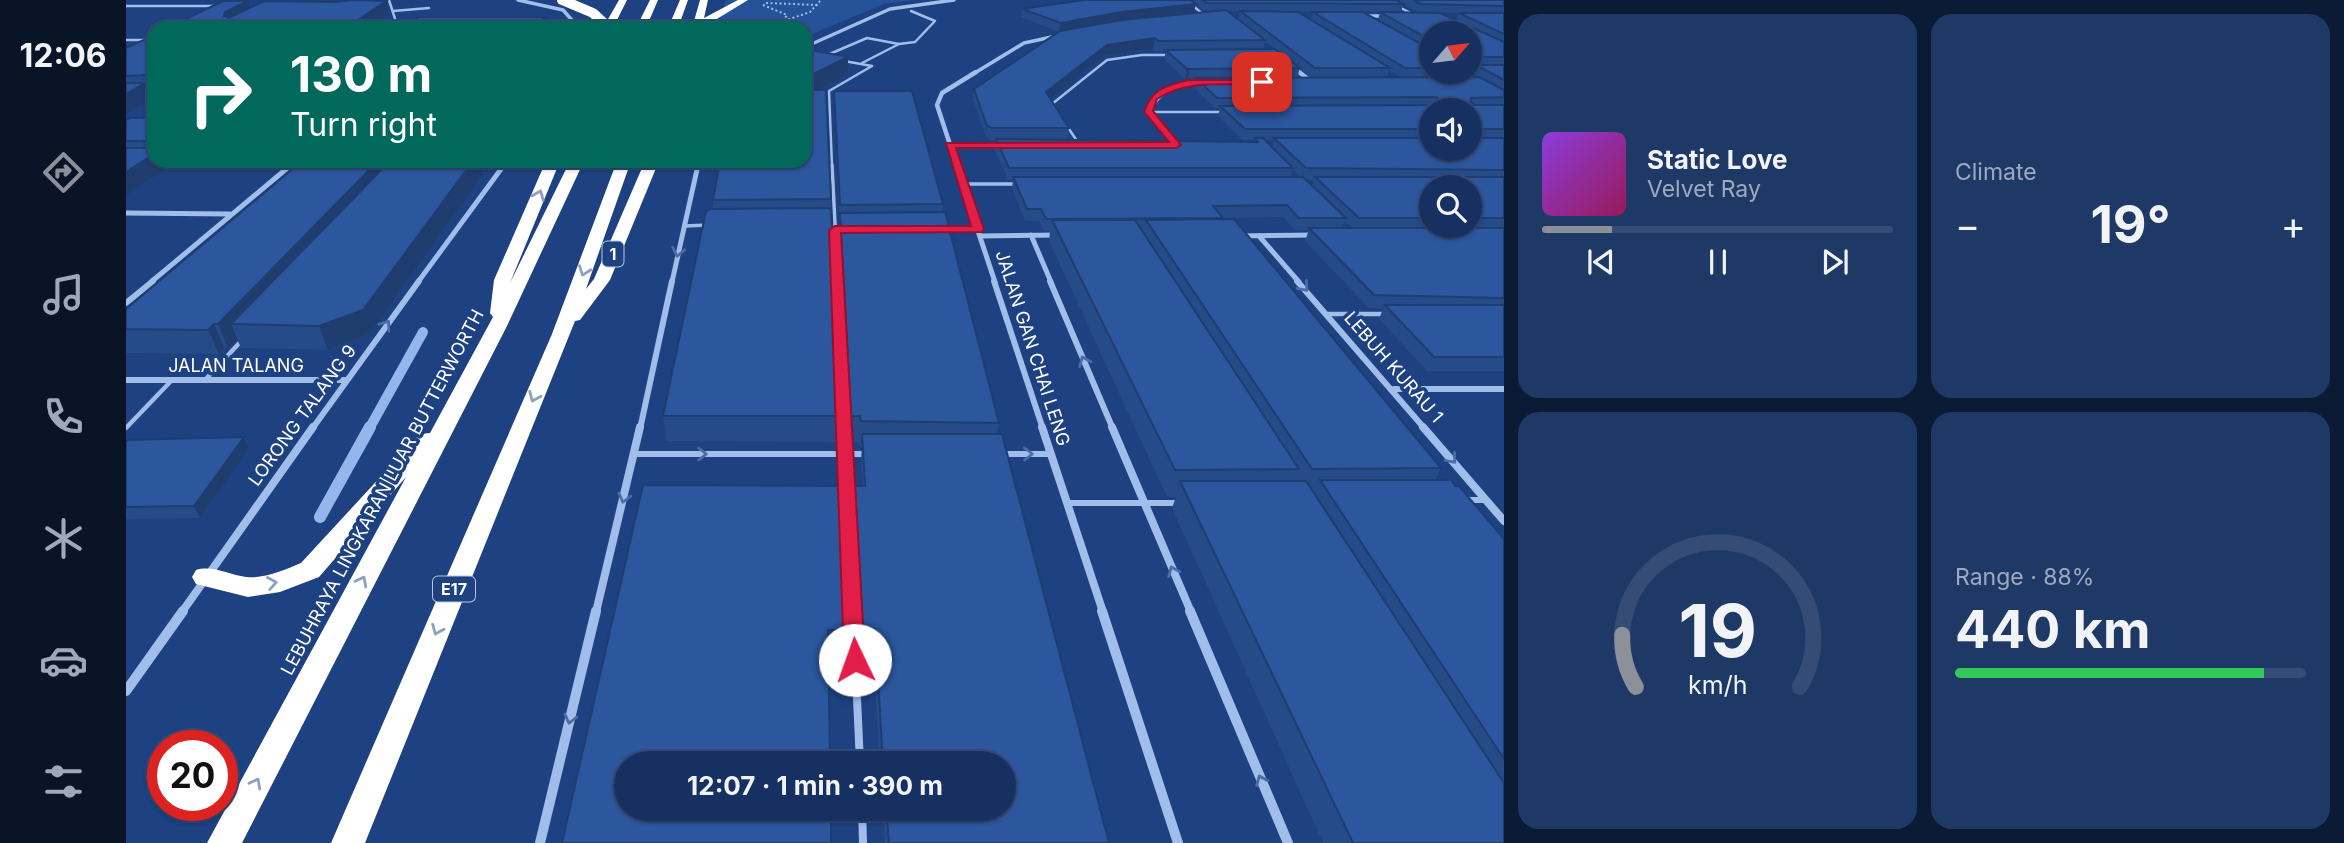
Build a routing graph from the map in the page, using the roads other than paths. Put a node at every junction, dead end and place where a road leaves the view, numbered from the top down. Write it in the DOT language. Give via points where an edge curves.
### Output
graph roads {
  1 [pos="389,0"];
  2 [pos="518,0"];
  3 [pos="562,0"];
  4 [pos="623,0"];
  5 [pos="654,0"];
  6 [pos="684,0"];
  7 [pos="704,0"];
  8 [pos="744,0"];
  9 [pos="954,0"];
  10 [pos="1186,0"];
  11 [pos="1386,0"];
  12 [pos="126,6"];
  13 [pos="232,6"];
  14 [pos="429,8"];
  15 [pos="393,11"];
  16 [pos="911,11"];
  17 [pos="1204,15"];
  18 [pos="1215,15"];
  19 [pos="1195,16"];
  20 [pos="1394,16"];
  21 [pos="1406,16"];
  22 [pos="1417,16"];
  23 [pos="396,21"];
  24 [pos="573,21"];
  25 [pos="601,21"];
  26 [pos="612,21"];
  27 [pos="644,21"];
  28 [pos="676,21"];
  29 [pos="699,21"];
  30 [pos="708,21"];
  31 [pos="1372,23"];
  32 [pos="1070,33"];
  33 [pos="126,40"];
  34 [pos="147,40"];
  35 [pos="812,44"];
  36 [pos="900,44"];
  37 [pos="1182,55"];
  38 [pos="1285,61"];
  39 [pos="860,64"];
  40 [pos="1298,82"];
  41 [pos="1312,82"];
  42 [pos="1324,82"];
  43 [pos="1216,83"];
  44 [pos="1480,84"];
  45 [pos="1486,88"];
  46 [pos="135,95"];
  47 [pos="147,95"];
  48 [pos="1149,112"];
  49 [pos="1230,112"];
  50 [pos="1059,114"];
  51 [pos="1066,124"];
  52 [pos="950,145"];
  53 [pos="1015,145"];
  54 [pos="1066,145"];
  55 [pos="1079,145"];
  56 [pos="1163,145"];
  57 [pos="1176,145"];
  58 [pos="1188,145"];
  59 [pos="287,168"];
  60 [pos="502,168"];
  61 [pos="550,168"];
  62 [pos="574,168"];
  63 [pos="621,168"];
  64 [pos="650,168"];
  65 [pos="697,168"];
  66 [pos="963,184"];
  67 [pos="1030,184"];
  68 [pos="126,213"];
  69 [pos="231,214"];
  70 [pos="711,225"];
  71 [pos="684,226"];
  72 [pos="939,229"];
  73 [pos="835,230"];
  74 [pos="848,230"];
  75 [pos="979,232"];
  76 [pos="1031,236"];
  77 [pos="1069,236"];
  78 [pos="1234,236"];
  79 [pos="1259,236"];
  80 [pos="1326,236"];
  81 [pos="126,303"];
  82 [pos="1326,314"];
  83 [pos="1395,314"];
  84 [pos="498,326"];
  85 [pos="250,331"];
  86 [pos="561,334"];
  87 [pos="126,380"];
  88 [pos="173,380"];
  89 [pos="205,380"];
  90 [pos="346,380"];
  91 [pos="1394,389"];
  92 [pos="1504,389"];
  93 [pos="449,416"];
  94 [pos="126,428"];
  95 [pos="634,454"];
  96 [pos="845,454"];
  97 [pos="872,454"];
  98 [pos="996,454"];
  99 [pos="1051,454"];
  100 [pos="1459,500"];
  101 [pos="1486,500"];
  102 [pos="1067,503"];
  103 [pos="1144,503"];
  104 [pos="1182,503"];
  105 [pos="1504,521"];
  106 [pos="205,577"];
  107 [pos="126,691"];
  108 [pos="859,751"];
  109 [pos="862,821"];
  110 [pos="224,843"];
  111 [pos="348,843"];
  112 [pos="540,843"];
  113 [pos="863,843"];
  114 [pos="1178,843"];
  115 [pos="1288,843"];
  1 -- 15 [label="lane"];
  2 -- 24 [label="street" via="563,10"];
  3 -- 25 [label="highway, bridge"];
  4 -- 26 [label="highway"];
  5 -- 27 [label="highway"];
  6 -- 28 [label="highway"];
  7 -- 29 [label="highway"];
  8 -- 30 [label="highway"];
  9 -- 35 [label="street" via="890,9"];
  10 -- 17 [label="lane"];
  11 -- 22 [label="lane"];
  12 -- 13 [label="lane"];
  14 -- 15 [label="lane"];
  15 -- 23 [label="lane"];
  16 -- 36 [label="lane" via="935,21 934,25 915,42"];
  17 -- 18 [label="street"];
  17 -- 19 [label="street"];
  20 -- 31 [label="street" via="1360,16"];
  21 -- 22 [label="street"];
  32 -- 52 [label="street, JALAN GAN CHAI LENG" via="1024,43 942,93 937,105"];
  33 -- 34 [label="lane"];
  36 -- 39 [label="lane"];
  36 -- 39 [label="lane" via="867,38 822,57"];
  37 -- 50 [label="lane" via="1107,60 1052,104"];
  38 -- 41 [label="street"];
  39 -- 73 [label="lane" via="872,66 829,91"];
  40 -- 41 [label="street"];
  41 -- 42 [label="street"];
  43 -- 48 [label="street" via="1170,87 1153,98"];
  44 -- 45 [label="street"];
  46 -- 47 [label="lane"];
  48 -- 49 [label="lane"];
  48 -- 57 [label="street"];
  51 -- 55 [label="lane"];
  52 -- 53 [label="street"];
  52 -- 66 [label="street, JALAN GAN CHAI LENG"];
  54 -- 55 [label="street"];
  56 -- 57 [label="street"];
  57 -- 58 [label="street"];
  59 -- 69 [label="street"];
  90 -- 60 [label="street, LORONG TALANG 9, one-way"];
  84 -- 61 [label="highway, one-way" via="502,280"];
  62 -- 84 [label="highway, LEBUHRAYA LINGKARAN LUAR BUTTERWORTH"];
  63 -- 86 [label="highway, E17, one-way"];
  64 -- 86 [label="highway, 1" via="602,280"];
  65 -- 71 [label="street"];
  66 -- 67 [label="lane"];
  66 -- 75 [label="street, JALAN GAN CHAI LENG"];
  68 -- 69 [label="street"];
  69 -- 81 [label="street"];
  70 -- 71 [label="lane"];
  71 -- 95 [label="street, one-way"];
  72 -- 75 [label="lane"];
  73 -- 74 [label="lane"];
  73 -- 96 [label="lane"];
  75 -- 76 [label="street"];
  75 -- 99 [label="street, JALAN GAN CHAI LENG"];
  76 -- 77 [label="street"];
  103 -- 76 [label="street, JALAN GAN CHAI LENG, one-way"];
  78 -- 79 [label="street"];
  79 -- 80 [label="street"];
  79 -- 82 [label="street, LEBUH KURAU 1, one-way"];
  82 -- 83 [label="lane"];
  82 -- 91 [label="street, LEBUH KURAU 1"];
  84 -- 93 [label="highway, LEBUHRAYA LINGKARAN LUAR BUTTERWORTH"];
  85 -- 89 [label="lane"];
  86 -- 111 [label="highway, E17, one-way"];
  87 -- 88 [label="street, JALAN TALANG"];
  88 -- 89 [label="street, JALAN TALANG"];
  88 -- 94 [label="lane"];
  89 -- 90 [label="street, JALAN TALANG"];
  90 -- 106 [label="street, LORONG TALANG 9"];
  91 -- 92 [label="street"];
  91 -- 101 [label="street, LEBUH KURAU 1, one-way"];
  106 -- 93 [label="highway, one-way" via="248,587 281,582 310,570"];
  110 -- 93 [label="highway, LEBUHRAYA LINGKARAN LUAR BUTTERWORTH, one-way"];
  95 -- 96 [label="lane, one-way"];
  95 -- 112 [label="street, one-way"];
  96 -- 97 [label="lane"];
  96 -- 108 [label="lane"];
  98 -- 99 [label="lane, one-way"];
  99 -- 102 [label="street, JALAN GAN CHAI LENG"];
  100 -- 101 [label="lane"];
  101 -- 105 [label="street, LEBUH KURAU 1"];
  102 -- 103 [label="lane"];
  102 -- 114 [label="street, JALAN GAN CHAI LENG"];
  103 -- 104 [label="lane"];
  115 -- 103 [label="street, JALAN GAN CHAI LENG, one-way"];
  106 -- 107 [label="street, LORONG TALANG 9"];
  109 -- 113 [label="lane"];
}
